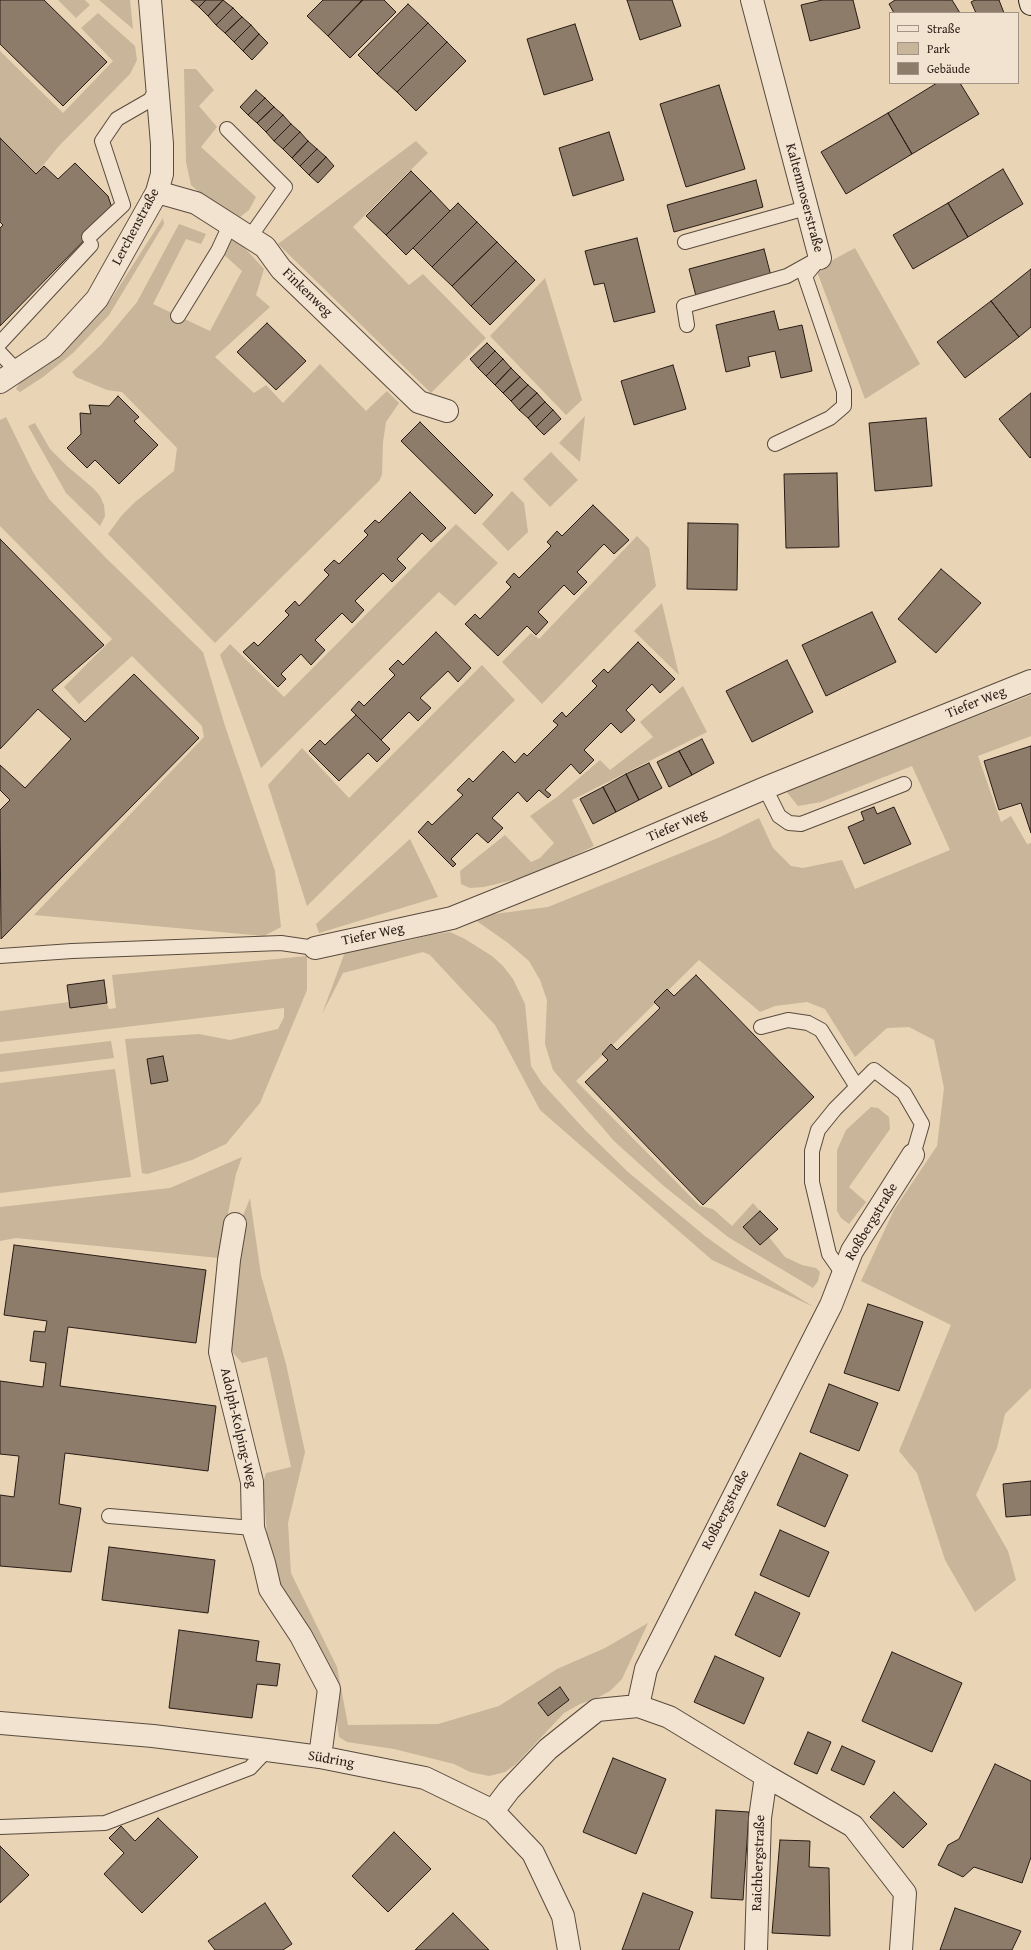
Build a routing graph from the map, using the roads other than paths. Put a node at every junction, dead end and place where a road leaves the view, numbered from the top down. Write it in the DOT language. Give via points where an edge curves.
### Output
graph roads {
  1 [pos="150,0"];
  2 [pos="752,0"];
  3 [pos="1030,0"];
  4 [pos="1031,4"];
  5 [pos="157,89"];
  6 [pos="227,129"];
  7 [pos="157,192"];
  8 [pos="806,208"];
  9 [pos="230,225"];
  10 [pos="250,238"];
  11 [pos="685,242"];
  12 [pos="820,258"];
  13 [pos="178,316"];
  14 [pos="687,325"];
  15 [pos="0,343"];
  16 [pos="0,353"];
  17 [pos="8,376"];
  18 [pos="447,411"];
  19 [pos="775,444"];
  20 [pos="1031,681"];
  21 [pos="904,784"];
  22 [pos="765,788"];
  23 [pos="315,948"];
  24 [pos="0,956"];
  25 [pos="762,1028"];
  26 [pos="857,1087"];
  27 [pos="913,1155"];
  28 [pos="235,1224"];
  29 [pos="843,1274"];
  30 [pos="110,1516"];
  31 [pos="253,1528"];
  32 [pos="638,1706"];
  33 [pos="0,1723"];
  34 [pos="268,1750"];
  35 [pos="320,1757"];
  36 [pos="766,1776"];
  37 [pos="493,1811"];
  38 [pos="0,1827"];
  39 [pos="569,1950"];
  40 [pos="756,1950"];
  41 [pos="901,1950"];
  1 -- 5 [label="street, Lerchenstraße"];
  2 -- 8 [label="street, Kaltenmoserstraße"];
  3 -- 4 [label="street"];
  5 -- 7 [label="street, Lerchenstraße" via="162,174"];
  5 -- 15 [label="lane" via="150,100 117,119 102,141 123,205"];
  6 -- 10 [label="lane" via="285,187"];
  7 -- 9 [label="street, Finkenweg" via="196,203"];
  7 -- 17 [label="street, Lerchenstraße" via="97,299 53,347"];
  8 -- 11 [label="lane"];
  8 -- 12 [label="street, Kaltenmoserstraße"];
  9 -- 10 [label="street, Finkenweg"];
  9 -- 13 [label="lane" via="218,251"];
  10 -- 18 [label="street, Finkenweg" via="265,247 281,269 419,402"];
  12 -- 14 [label="lane" via="787,276 684,306"];
  12 -- 19 [label="lane, Kaltenmoserstraße" via="805,276 844,391 844,406 830,418"];
  16 -- 17 [label="lane"];
  20 -- 22 [label="street, Tiefer Weg"];
  21 -- 22 [label="lane" via="801,824 789,823 779,816"];
  22 -- 23 [label="street, Tiefer Weg" via="452,918"];
  23 -- 24 [label="lane" via="281,943"];
  25 -- 26 [label="lane" via="788,1020 808,1023 821,1030"];
  26 -- 27 [label="lane" via="874,1070 904,1092 922,1124"];
  26 -- 29 [label="lane" via="818,1130 812,1151 812,1182 829,1254"];
  27 -- 29 [label="street, Roßbergstraße" via="852,1251"];
  28 -- 31 [label="street, Adolph-Kolping-Weg" via="220,1352 252,1482"];
  29 -- 32 [label="street, Roßbergstraße" via="831,1304 646,1669"];
  30 -- 31 [label="lane"];
  31 -- 35 [label="street, Adolph-Kolping-Weg" via="270,1589 301,1636 329,1689"];
  32 -- 36 [label="street" via="669,1717"];
  32 -- 37 [label="street" via="597,1710 548,1749"];
  33 -- 34 [label="street, Südring" via="153,1736"];
  34 -- 35 [label="street, Südring"];
  34 -- 38 [label="lane" via="250,1768 105,1824"];
  35 -- 37 [label="street, Südring" via="425,1778"];
  36 -- 40 [label="street, Raichbergstraße" via="760,1818"];
  36 -- 41 [label="street" via="853,1826 905,1893"];
  37 -- 39 [label="street, Südring" via="533,1853 563,1916"];
}
